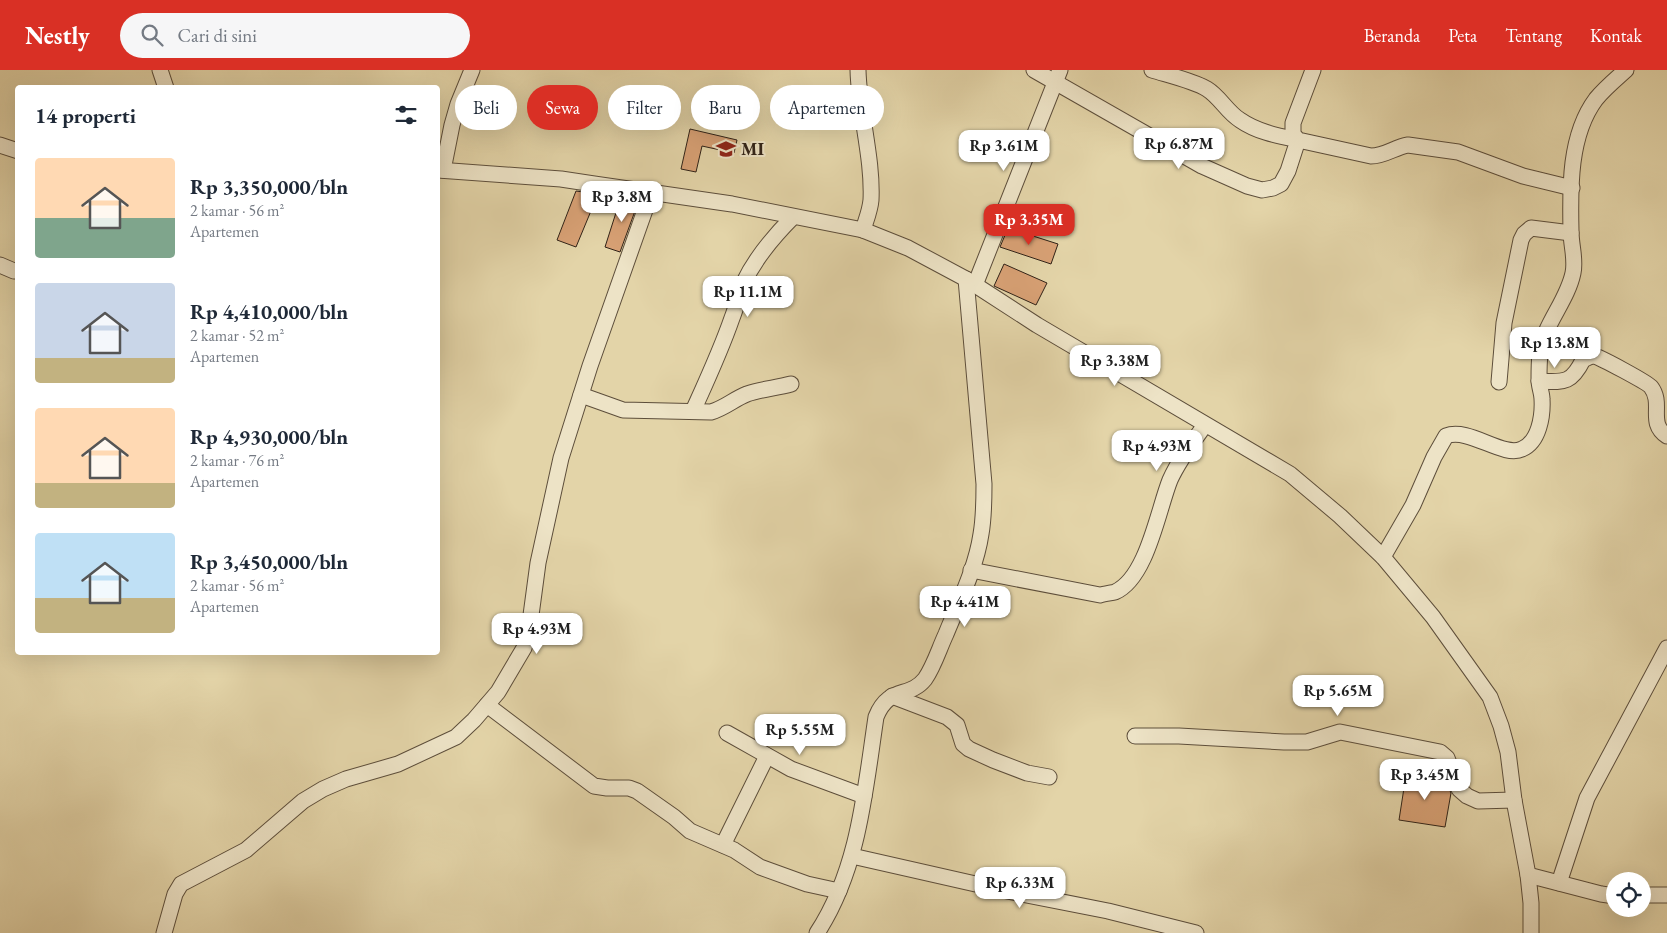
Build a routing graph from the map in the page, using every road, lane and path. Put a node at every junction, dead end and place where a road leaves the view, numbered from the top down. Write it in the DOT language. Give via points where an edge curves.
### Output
graph roads {
  1 [pos="160,70"];
  2 [pos="472,70"];
  3 [pos="858,70"];
  4 [pos="1034,70"];
  5 [pos="1152,70"];
  6 [pos="1313,70"];
  7 [pos="1626,70"];
  8 [pos="1057,76"];
  9 [pos="165,85"];
  10 [pos="1298,140"];
  11 [pos="0,146"];
  12 [pos="15,150"];
  13 [pos="440,170"];
  14 [pos="1572,188"];
  15 [pos="651,192"];
  16 [pos="793,217"];
  17 [pos="863,230"];
  18 [pos="1571,232"];
  19 [pos="970,282"];
  20 [pos="1539,381"];
  21 [pos="1499,382"];
  22 [pos="791,384"];
  23 [pos="581,395"];
  24 [pos="693,411"];
  25 [pos="1205,425"];
  26 [pos="1667,436"];
  27 [pos="1383,557"];
  28 [pos="971,570"];
  29 [pos="1667,648"];
  30 [pos="892,696"];
  31 [pos="487,704"];
  32 [pos="727,733"];
  33 [pos="1135,736"];
  34 [pos="767,756"];
  35 [pos="1049,776"];
  36 [pos="864,796"];
  37 [pos="1514,800"];
  38 [pos="723,845"];
  39 [pos="852,856"];
  40 [pos="1528,875"];
  41 [pos="1559,883"];
  42 [pos="839,891"];
  43 [pos="1606,895"];
  44 [pos="1651,895"];
  45 [pos="1667,895"];
  46 [pos="164,933"];
  47 [pos="816,933"];
  48 [pos="1196,933"];
  49 [pos="1531,933"];
  1 -- 9 [label="street"];
  2 -- 13 [label="street" via="458,104"];
  3 -- 17 [label="street" via="870,186 869,212"];
  4 -- 8 [label="street"];
  5 -- 10 [label="street" via="1205,88 1240,120 1268,133"];
  6 -- 10 [label="street" via="1293,123 1293,134"];
  7 -- 14 [label="street" via="1596,100 1586,116 1580,130"];
  8 -- 10 [label="street" via="1202,166 1262,190 1281,184"];
  8 -- 19 [label="street" via="1014,189"];
  10 -- 14 [label="street" via="1371,156 1380,156 1403,146 1451,151 1523,176"];
  11 -- 12 [label="street"];
  13 -- 15 [label="street" via="561,179"];
  14 -- 18 [label="street"];
  15 -- 16 [label="street"];
  15 -- 23 [label="street"];
  16 -- 17 [label="street"];
  16 -- 24 [label="street" via="775,235 744,282 733,318"];
  17 -- 19 [label="street" via="902,246"];
  18 -- 20 [label="street" via="1573,272 1569,288 1542,344"];
  18 -- 21 [label="street" via="1531,228 1521,240 1504,323"];
  19 -- 25 [label="street"];
  19 -- 28 [label="street" via="984,484 981,536"];
  20 -- 26 [label="street" via="1569,379 1583,360 1595,356 1651,386 1656,399 1656,424"];
  20 -- 27 [label="street" via="1542,412 1530,443 1520,450 1507,450 1461,434 1446,436 1413,505"];
  22 -- 24 [label="street" via="751,393 711,412"];
  23 -- 24 [label="street" via="623,410"];
  23 -- 31 [label="street" via="559,467 538,563 527,639 498,692"];
  25 -- 27 [label="street" via="1290,474"];
  25 -- 28 [label="street" via="1181,458 1170,481 1141,562 1131,579 1116,591 1100,595"];
  27 -- 37 [label="street" via="1433,618 1490,697 1508,752"];
  28 -- 30 [label="street" via="930,670 917,687"];
  29 -- 41 [label="street" via="1587,798"];
  30 -- 35 [label="street" via="947,717 960,728 963,744 969,749 1028,773"];
  30 -- 36 [label="street" via="880,707 876,717"];
  31 -- 38 [label="street" via="594,786 636,791 690,831"];
  31 -- 46 [label="street" via="456,737 398,764 346,779 323,790 303,801 246,850 181,884"];
  32 -- 34 [label="street"];
  33 -- 37 [label="street" via="1307,742 1340,732 1440,752 1447,758 1459,789 1467,796 1478,801"];
  34 -- 36 [label="street" via="791,769"];
  34 -- 38 [label="street"];
  36 -- 39 [label="street"];
  37 -- 40 [label="street"];
  38 -- 42 [label="street" via="760,867 807,884"];
  39 -- 42 [label="street"];
  39 -- 48 [label="street"];
  40 -- 41 [label="street"];
  40 -- 49 [label="street"];
  41 -- 43 [label="street"];
  42 -- 47 [label="street" via="830,914"];
  44 -- 45 [label="street"];
}
